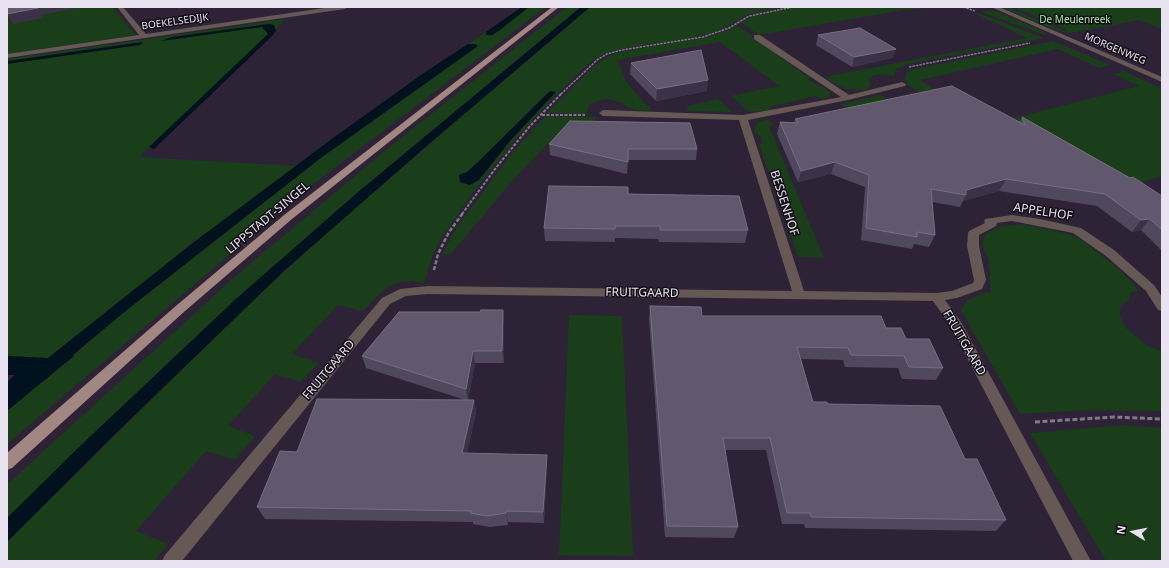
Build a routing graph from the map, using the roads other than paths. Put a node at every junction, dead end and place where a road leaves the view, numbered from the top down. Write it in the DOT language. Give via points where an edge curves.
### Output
graph roads {
  1 [pos="120,7"];
  2 [pos="345,7"];
  3 [pos="556,7"];
  4 [pos="994,7"];
  5 [pos="144,36"];
  6 [pos="757,37"];
  7 [pos="7,56"];
  8 [pos="1162,80"];
  9 [pos="902,84"];
  10 [pos="848,98"];
  11 [pos="603,114"];
  12 [pos="743,118"];
  13 [pos="800,296"];
  14 [pos="936,297"];
  15 [pos="1162,307"];
  16 [pos="7,463"];
  17 [pos="171,561"];
  18 [pos="1082,561"];
  1 -- 5 [label="street"];
  2 -- 5 [label="street, BOEKELSEDIJK"];
  3 -- 16 [label="main road, LIPPSTADT-SINGEL" via="288,217 181,308"];
  4 -- 8 [label="street, MORGENWEG"];
  5 -- 7 [label="street, BOEKELSEDIJK"];
  6 -- 10 [label="street"];
  9 -- 10 [label="street"];
  10 -- 12 [label="street"];
  11 -- 12 [label="street"];
  12 -- 13 [label="street, BESSENHOF"];
  13 -- 14 [label="street, FRUITGAARD"];
  13 -- 17 [label="street, FRUITGAARD" via="428,290 404,292 386,301"];
  14 -- 15 [label="street, APPELHOF" via="954,295 978,286 980,280 973,233 992,224 989,221 1012,218 1077,230 1110,253 1139,278 1150,288"];
  14 -- 18 [label="street, FRUITGAARD" via="954,322"];
}
